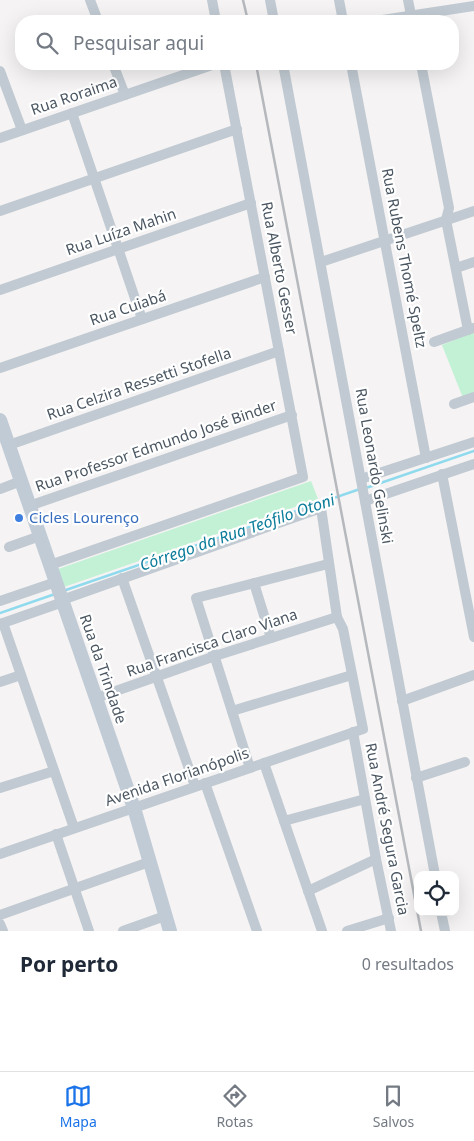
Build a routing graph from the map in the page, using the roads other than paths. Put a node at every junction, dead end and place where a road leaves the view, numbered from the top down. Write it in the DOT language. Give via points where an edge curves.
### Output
graph roads {
  1 [pos="90,0"];
  2 [pos="212,0"];
  3 [pos="270,0"];
  4 [pos="339,0"];
  5 [pos="408,0"];
  6 [pos="474,6"];
  7 [pos="96,15"];
  8 [pos="215,15"];
  9 [pos="273,15"];
  10 [pos="342,15"];
  11 [pos="411,15"];
  12 [pos="428,15"];
  13 [pos="116,70"];
  14 [pos="198,70"];
  15 [pos="225,70"];
  16 [pos="284,70"];
  17 [pos="352,70"];
  18 [pos="422,70"];
  19 [pos="0,71"];
  20 [pos="125,95"];
  21 [pos="72,113"];
  22 [pos="237,129"];
  23 [pos="22,130"];
  24 [pos="0,138"];
  25 [pos="94,179"];
  26 [pos="251,203"];
  27 [pos="449,208"];
  28 [pos="0,211"];
  29 [pos="474,211"];
  30 [pos="462,215"];
  31 [pos="446,220"];
  32 [pos="385,241"];
  33 [pos="118,249"];
  34 [pos="321,262"];
  35 [pos="474,262"];
  36 [pos="456,268"];
  37 [pos="265,277"];
  38 [pos="0,290"];
  39 [pos="142,319"];
  40 [pos="471,329"];
  41 [pos="434,342"];
  42 [pos="279,351"];
  43 [pos="0,368"];
  44 [pos="474,397"];
  45 [pos="454,404"];
  46 [pos="292,415"];
  47 [pos="0,420"];
  48 [pos="474,442"];
  49 [pos="9,445"];
  50 [pos="426,458"];
  51 [pos="474,464"];
  52 [pos="442,474"];
  53 [pos="21,481"];
  54 [pos="362,482"];
  55 [pos="0,489"];
  56 [pos="365,499"];
  57 [pos="30,506"];
  58 [pos="40,536"];
  59 [pos="9,547"];
  60 [pos="328,564"];
  61 [pos="50,565"];
  62 [pos="122,578"];
  63 [pos="56,582"];
  64 [pos="254,583"];
  65 [pos="0,601"];
  66 [pos="62,601"];
  67 [pos="337,617"];
  68 [pos="1,623"];
  69 [pos="474,637"];
  70 [pos="271,638"];
  71 [pos="215,656"];
  72 [pos="21,675"];
  73 [pos="352,675"];
  74 [pos="474,676"];
  75 [pos="157,677"];
  76 [pos="0,682"];
  77 [pos="96,698"];
  78 [pos="402,701"];
  79 [pos="232,711"];
  80 [pos="358,730"];
  81 [pos="465,762"];
  82 [pos="264,763"];
  83 [pos="250,768"];
  84 [pos="54,771"];
  85 [pos="416,778"];
  86 [pos="200,785"];
  87 [pos="0,788"];
  88 [pos="365,799"];
  89 [pos="134,808"];
  90 [pos="284,821"];
  91 [pos="74,828"];
  92 [pos="56,834"];
  93 [pos="0,854"];
  94 [pos="376,859"];
  95 [pos="149,862"];
  96 [pos="433,871"];
  97 [pos="75,888"];
  98 [pos="308,891"];
  99 [pos="0,915"];
  100 [pos="165,916"];
  101 [pos="443,916"];
  102 [pos="389,918"];
  103 [pos="0,924"];
  104 [pos="3,931"];
  105 [pos="89,931"];
  106 [pos="123,931"];
  107 [pos="170,931"];
  108 [pos="257,931"];
  109 [pos="322,931"];
  110 [pos="347,931"];
  111 [pos="392,931"];
  112 [pos="445,931"];
  1 -- 7 [label="street"];
  2 -- 8 [label="street"];
  3 -- 9 [label="street"];
  4 -- 10 [label="street"];
  5 -- 11 [label="street"];
  6 -- 12 [label="street"];
  13 -- 20 [label="street"];
  14 -- 20 [label="street, Rua Roraima"];
  15 -- 22 [label="street, Rua Alberto Gesser"];
  16 -- 34 [label="street, Rua Leonardo Gelinski"];
  17 -- 32 [label="street, Rua Rubens Thomé Speltz"];
  18 -- 27 [label="street"];
  19 -- 23 [label="street"];
  20 -- 21 [label="street, Rua Roraima"];
  21 -- 23 [label="street, Rua Roraima"];
  21 -- 25 [label="street"];
  22 -- 25 [label="street"];
  22 -- 26 [label="street, Rua Alberto Gesser"];
  23 -- 24 [label="street, Rua Roraima"];
  25 -- 28 [label="street"];
  25 -- 33 [label="street"];
  26 -- 33 [label="street, Rua Luíza Mahin"];
  26 -- 37 [label="street, Rua Alberto Gesser"];
  27 -- 30 [label="street"];
  27 -- 31 [label="street"];
  29 -- 30 [label="street"];
  30 -- 31 [label="street"];
  31 -- 32 [label="street"];
  31 -- 36 [label="street"];
  32 -- 34 [label="street"];
  32 -- 50 [label="street, Rua Rubens Thomé Speltz"];
  33 -- 38 [label="street, Rua Luíza Mahin"];
  33 -- 39 [label="street"];
  34 -- 54 [label="street, Rua Leonardo Gelinski"];
  35 -- 36 [label="street"];
  36 -- 40 [label="street"];
  37 -- 39 [label="street, Rua Cuiabá"];
  37 -- 42 [label="street, Rua Alberto Gesser"];
  39 -- 43 [label="street, Rua Cuiabá"];
  40 -- 41 [label="street"];
  42 -- 46 [label="street, Rua Alberto Gesser"];
  42 -- 49 [label="street, Rua Celzira Ressetti Stofella"];
  44 -- 45 [label="street"];
  46 -- 57 [label="street, Rua Professor Edmundo José Binder"];
  46 -- 61 [label="street, Rua Alberto Gesser" via="304,477"];
  47 -- 49 [label="main road, Rua da Trindade"];
  48 -- 50 [label="street"];
  49 -- 53 [label="main road, Rua da Trindade"];
  50 -- 54 [label="street"];
  51 -- 52 [label="street"];
  52 -- 56 [label="street"];
  52 -- 69 [label="street"];
  53 -- 55 [label="street"];
  53 -- 57 [label="main road, Rua da Trindade"];
  54 -- 56 [label="street, Rua Leonardo Gelinski"];
  56 -- 78 [label="street, Rua Leonardo Gelinski"];
  57 -- 58 [label="main road, Rua da Trindade"];
  58 -- 59 [label="street"];
  58 -- 61 [label="main road, Rua da Trindade"];
  60 -- 62 [label="street, Rua André Segura Garcia" via="320,508"];
  60 -- 64 [label="street"];
  60 -- 67 [label="street, Rua André Segura Garcia"];
  61 -- 63 [label="main road, Rua da Trindade"];
  62 -- 66 [label="street"];
  62 -- 75 [label="street"];
  63 -- 65 [label="street"];
  63 -- 66 [label="main road, Rua da Trindade"];
  64 -- 70 [label="street"];
  64 -- 71 [label="street" via="196,598"];
  66 -- 68 [label="street"];
  66 -- 77 [label="main road, Rua da Trindade"];
  67 -- 70 [label="street, Rua Francisca Claro Viana"];
  67 -- 73 [label="street, Rua André Segura Garcia" via="343,629"];
  68 -- 72 [label="street"];
  70 -- 71 [label="street, Rua Francisca Claro Viana"];
  71 -- 75 [label="street, Rua Francisca Claro Viana"];
  71 -- 79 [label="street"];
  72 -- 76 [label="street"];
  72 -- 84 [label="street"];
  73 -- 79 [label="street"];
  73 -- 80 [label="street, Rua André Segura Garcia"];
  74 -- 78 [label="street"];
  75 -- 77 [label="street, Rua Francisca Claro Viana"];
  75 -- 86 [label="street"];
  77 -- 89 [label="main road, Rua da Trindade"];
  78 -- 85 [label="street, Rua Leonardo Gelinski"];
  79 -- 83 [label="street"];
  80 -- 82 [label="street, Avenida Florianópolis"];
  80 -- 88 [label="street, Rua André Segura Garcia"];
  81 -- 85 [label="street"];
  82 -- 83 [label="street, Avenida Florianópolis"];
  82 -- 90 [label="street"];
  83 -- 86 [label="street, Avenida Florianópolis"];
  84 -- 87 [label="street"];
  84 -- 91 [label="street"];
  85 -- 96 [label="street, Rua Leonardo Gelinski"];
  86 -- 89 [label="street, Avenida Florianópolis"];
  86 -- 108 [label="street"];
  88 -- 90 [label="street"];
  88 -- 94 [label="street, Rua André Segura Garcia"];
  89 -- 91 [label="street, Avenida Florianópolis"];
  89 -- 95 [label="main road, Rua da Trindade"];
  90 -- 98 [label="street"];
  91 -- 92 [label="street, Avenida Florianópolis"];
  92 -- 93 [label="street, Avenida Florianópolis"];
  92 -- 97 [label="street"];
  94 -- 98 [label="street"];
  94 -- 102 [label="street, Rua André Segura Garcia"];
  95 -- 97 [label="street"];
  95 -- 100 [label="main road, Rua da Trindade"];
  97 -- 99 [label="street"];
  97 -- 105 [label="street"];
  98 -- 109 [label="street"];
  100 -- 106 [label="street"];
  100 -- 107 [label="main road, Rua da Trindade"];
  101 -- 112 [label="street"];
  102 -- 110 [label="street"];
  102 -- 111 [label="street, Rua André Segura Garcia"];
  103 -- 104 [label="street"];
}
